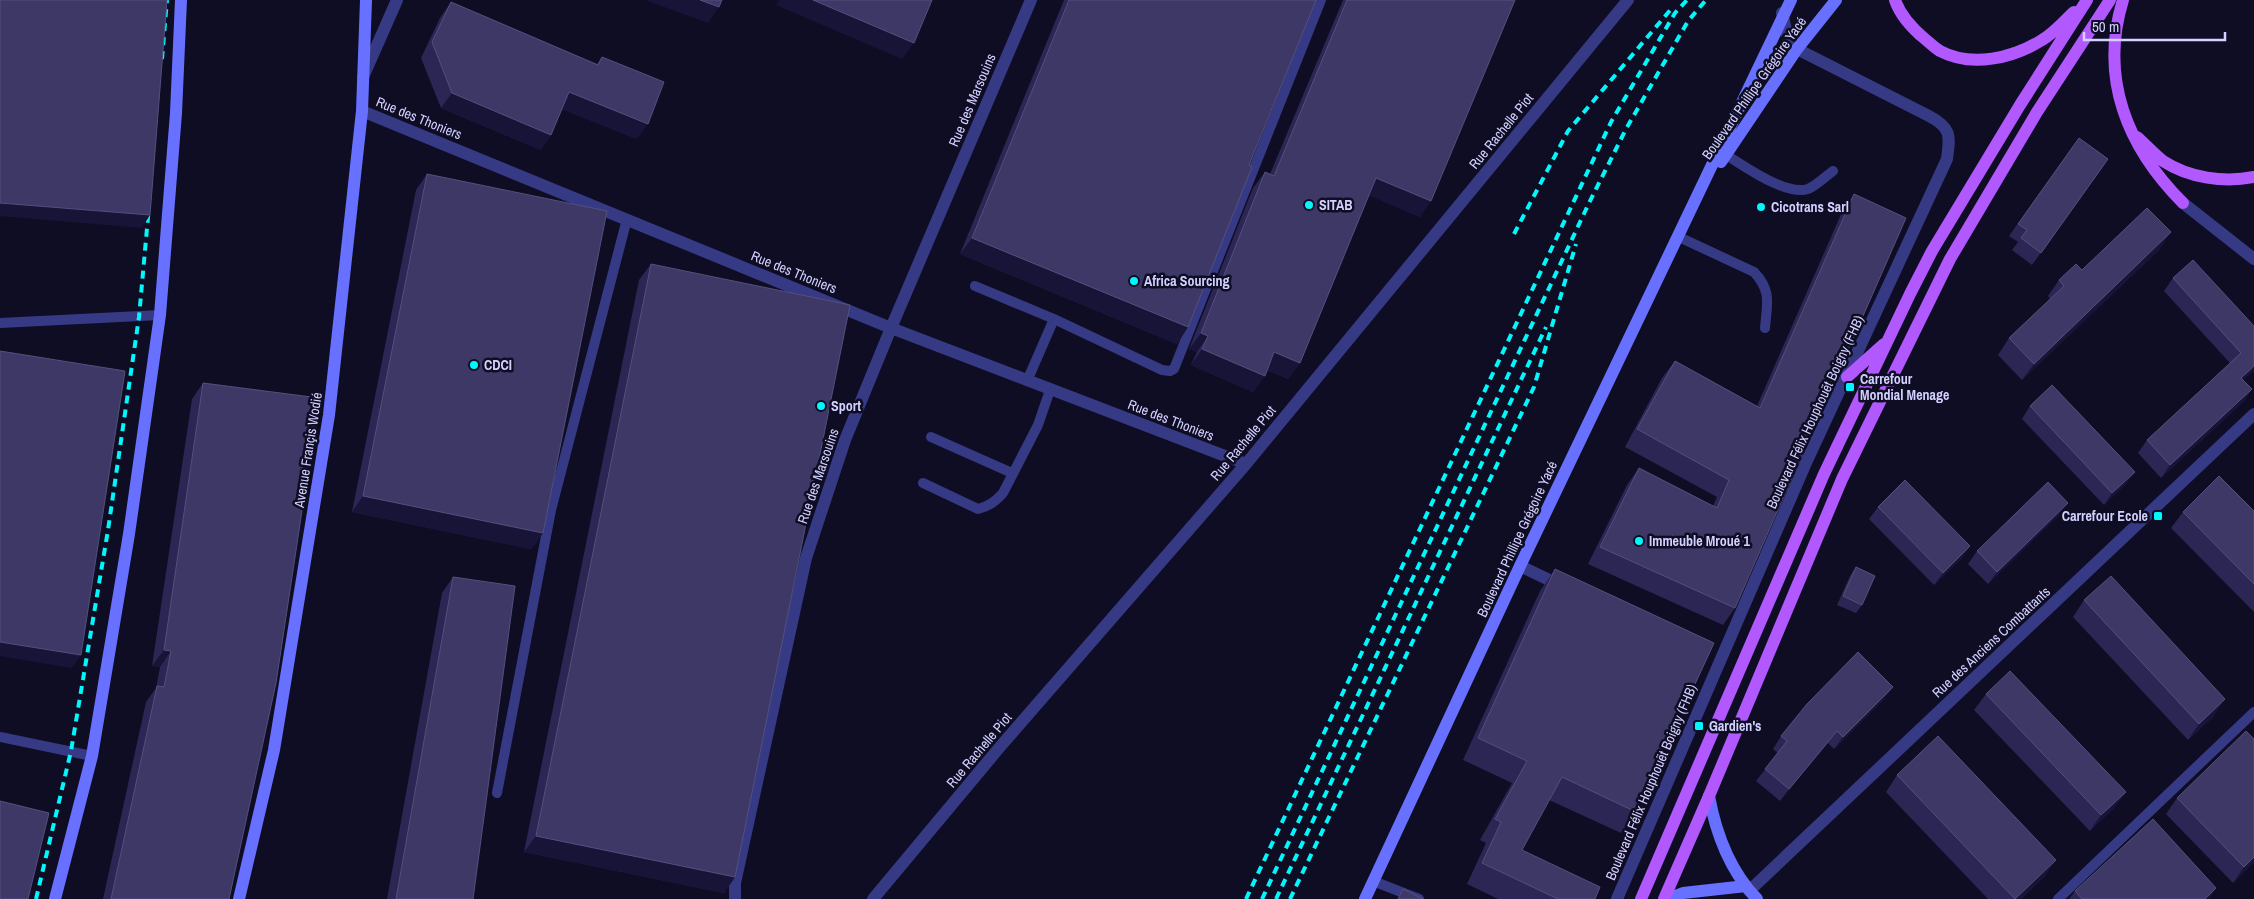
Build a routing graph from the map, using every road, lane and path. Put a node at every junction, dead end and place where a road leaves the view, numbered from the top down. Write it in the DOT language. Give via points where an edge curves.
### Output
graph roads {
  1 [pos="181,0"];
  2 [pos="366,0"];
  3 [pos="397,0"];
  4 [pos="1031,0"];
  5 [pos="1321,0"];
  6 [pos="1628,0"];
  7 [pos="1790,0"];
  8 [pos="1836,0"];
  9 [pos="1895,0"];
  10 [pos="2087,0"];
  11 [pos="2110,0"];
  12 [pos="2123,0"];
  13 [pos="1782,13"];
  14 [pos="1797,49"];
  15 [pos="363,77"];
  16 [pos="362,111"];
  17 [pos="2129,129"];
  18 [pos="1726,155"];
  19 [pos="1833,171"];
  20 [pos="2254,177"];
  21 [pos="1700,194"];
  22 [pos="2182,203"];
  23 [pos="627,219"];
  24 [pos="1679,236"];
  25 [pos="2254,259"];
  26 [pos="975,286"];
  27 [pos="160,315"];
  28 [pos="1054,319"];
  29 [pos="0,323"];
  30 [pos="891,328"];
  31 [pos="1765,328"];
  32 [pos="1888,341"];
  33 [pos="1847,377"];
  34 [pos="1027,381"];
  35 [pos="1050,390"];
  36 [pos="2254,414"];
  37 [pos="931,437"];
  38 [pos="1246,464"];
  39 [pos="1012,473"];
  40 [pos="923,483"];
  41 [pos="1520,566"];
  42 [pos="1572,591"];
  43 [pos="2254,712"];
  44 [pos="0,737"];
  45 [pos="92,756"];
  46 [pos="497,793"];
  47 [pos="1709,796"];
  48 [pos="1373,881"];
  49 [pos="1751,892"];
  50 [pos="55,899"];
  51 [pos="240,899"];
  52 [pos="735,899"];
  53 [pos="873,899"];
  54 [pos="1365,899"];
  55 [pos="1419,899"];
  56 [pos="1617,899"];
  57 [pos="1641,899"];
  58 [pos="1665,899"];
  59 [pos="2058,899"];
  1 -- 27 [label="street" via="176,113"];
  2 -- 15 [label="street, Avenue Françis Wodié"];
  3 -- 15 [label="street"];
  4 -- 30 [label="street, Rue des Marsouins"];
  5 -- 28 [label="lane" via="1174,369 1162,370"];
  6 -- 38 [label="street, Rue Rachelle Piot"];
  7 -- 13 [label="street, Boulevard Phillipe Grégoire Yacé"];
  8 -- 14 [label="street, Boulevard Phillipe Grégoire Yacé"];
  9 -- 10 [label="main road" via="1904,17 1920,35 1940,51 1968,60 1991,59 2020,52 2044,40"];
  10 -- 32 [label="main road" via="1932,252"];
  11 -- 47 [label="main road" via="2037,112 1950,259 1842,479"];
  12 -- 17 [label="main road" via="2116,24 2114,64 2116,84"];
  13 -- 14 [label="street" via="1787,34"];
  13 -- 21 [label="street, Boulevard Phillipe Grégoire Yacé"];
  14 -- 18 [label="street, Boulevard Phillipe Grégoire Yacé"];
  14 -- 33 [label="street, Boulevard Félix Houphouët Boigny (FHB)" via="1938,120 1950,137 1947,159"];
  15 -- 16 [label="street, Avenue Françis Wodié"];
  16 -- 23 [label="street, Rue des Thoniers"];
  16 -- 51 [label="street, Avenue Françis Wodié" via="329,415 274,750"];
  17 -- 20 [label="main road" via="2162,160 2189,174 2240,180"];
  17 -- 22 [label="main road" via="2160,181"];
  18 -- 19 [label="lane" via="1780,186 1799,189 1808,189"];
  18 -- 21 [label="street, Boulevard Phillipe Grégoire Yacé"];
  21 -- 24 [label="street, Boulevard Phillipe Grégoire Yacé"];
  22 -- 25 [label="street"];
  23 -- 30 [label="street, Rue des Thoniers"];
  23 -- 46 [label="lane" via="552,510"];
  24 -- 31 [label="lane" via="1754,272 1762,280 1768,294"];
  24 -- 41 [label="street, Boulevard Phillipe Grégoire Yacé"];
  26 -- 28 [label="lane"];
  27 -- 29 [label="lane"];
  27 -- 45 [label="street" via="129,534"];
  28 -- 34 [label="lane"];
  30 -- 34 [label="street, Rue des Thoniers"];
  30 -- 52 [label="street, Rue des Marsouins" via="845,440 806,558 735,883"];
  32 -- 33 [label="main road"];
  32 -- 57 [label="main road" via="1824,474"];
  33 -- 56 [label="street, Boulevard Félix Houphouët Boigny (FHB)" via="1714,660"];
  34 -- 35 [label="street, Rue des Thoniers"];
  35 -- 38 [label="street, Rue des Thoniers"];
  35 -- 39 [label="lane" via="1038,425"];
  36 -- 49 [label="street, Rue des Anciens Combattants"];
  37 -- 39 [label="lane"];
  38 -- 53 [label="street, Rue Rachelle Piot" via="999,748"];
  39 -- 40 [label="lane" via="1003,494 987,507 978,508"];
  41 -- 42 [label="street"];
  41 -- 48 [label="street, Boulevard Phillipe Grégoire Yacé"];
  43 -- 59 [label="lane"];
  44 -- 45 [label="lane"];
  45 -- 50 [label="street"];
  47 -- 49 [label="street" via="1723,847"];
  47 -- 58 [label="main road"];
  48 -- 54 [label="street, Boulevard Phillipe Grégoire Yacé"];
  48 -- 55 [label="lane"];
  49 -- 58 [label="street" via="1683,893"];
}
